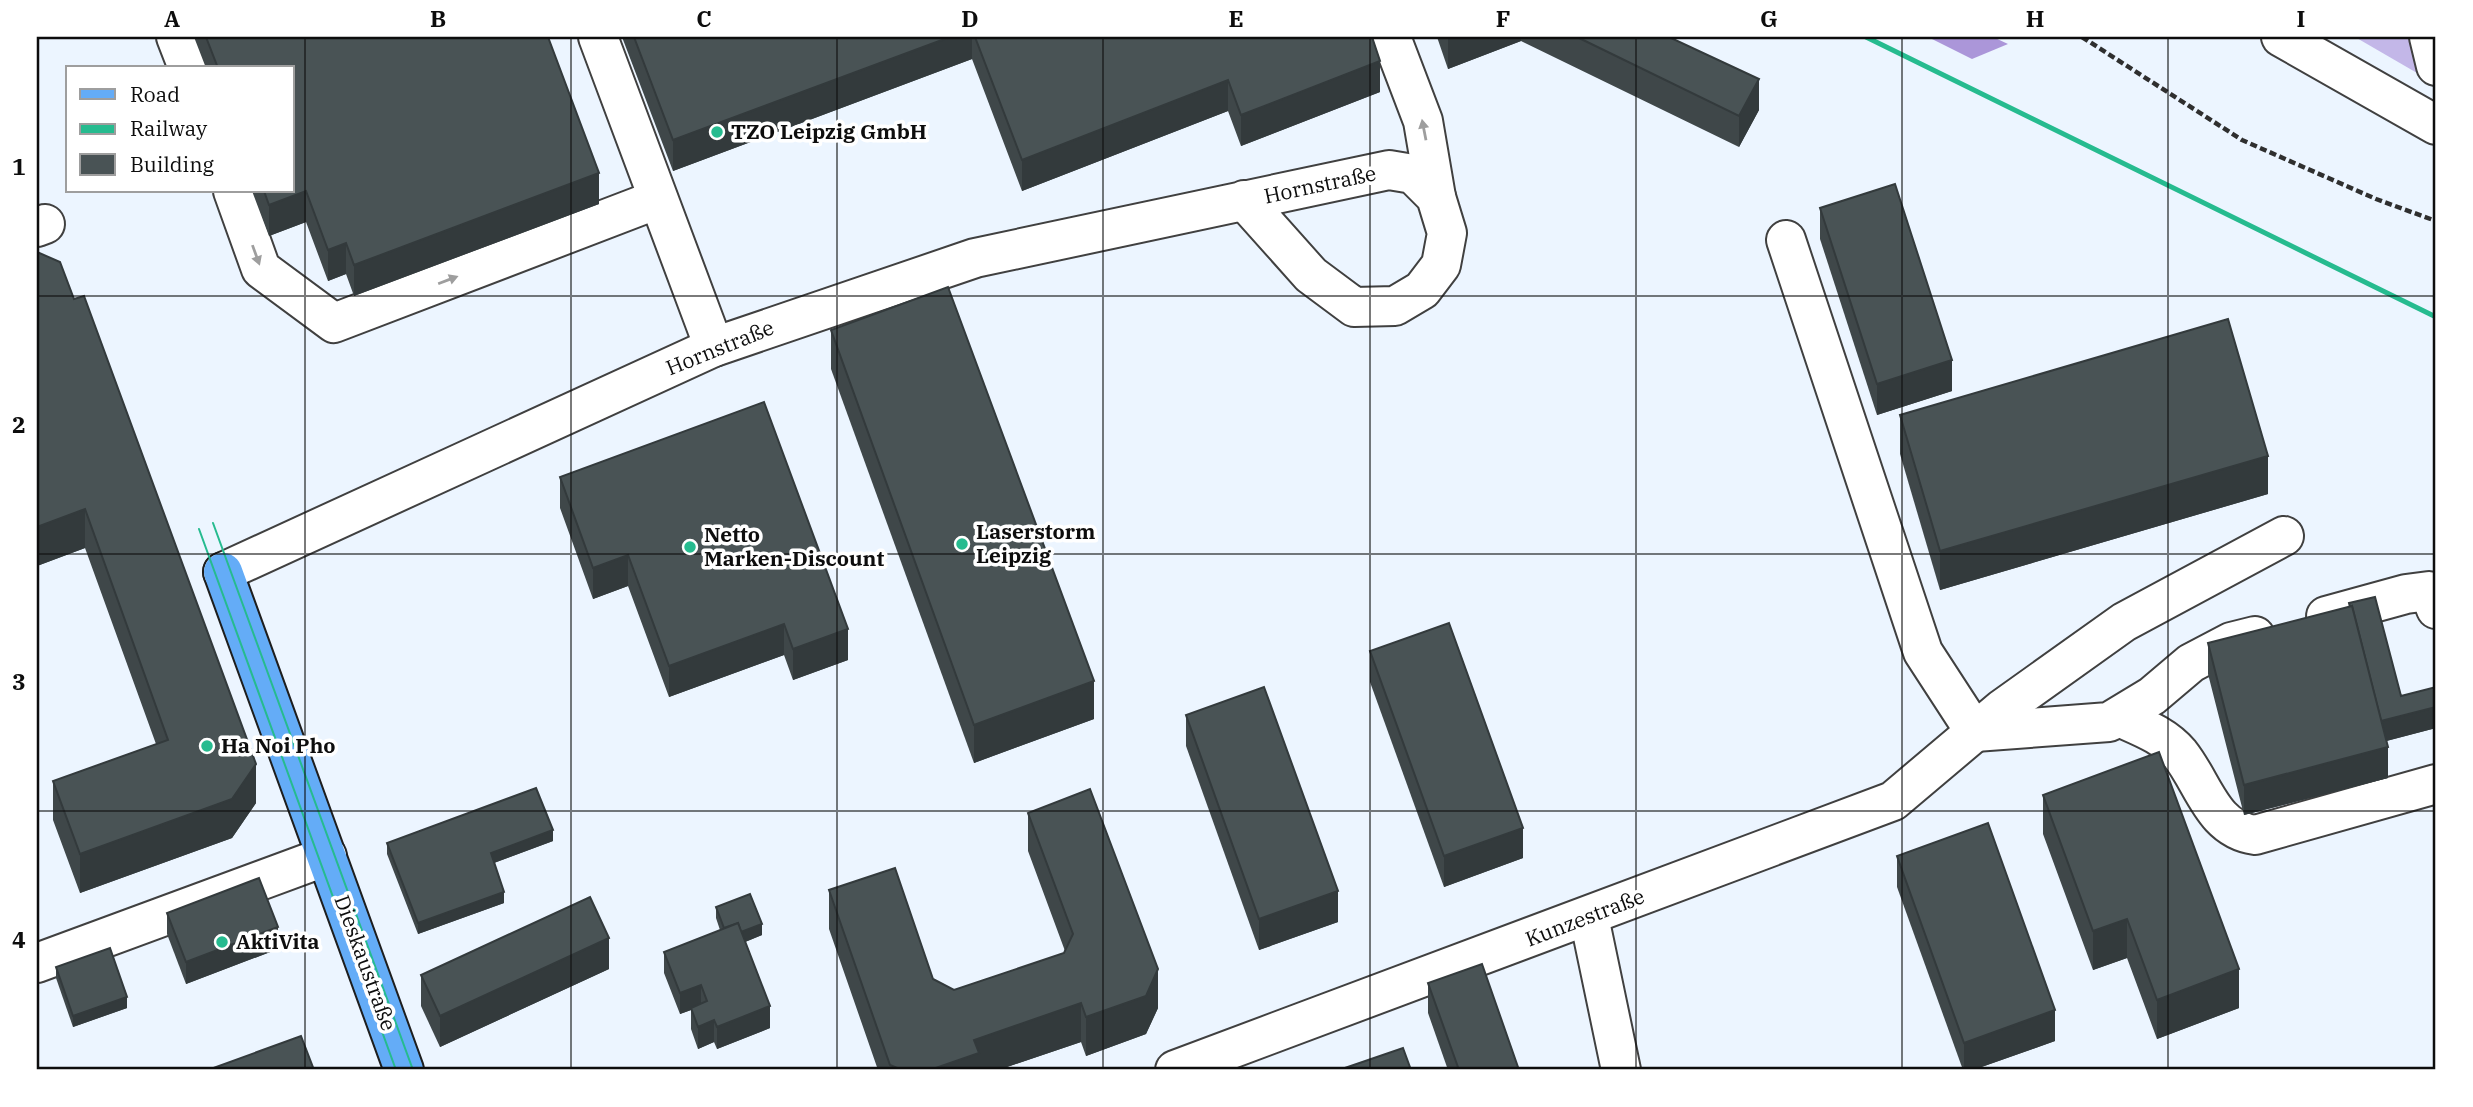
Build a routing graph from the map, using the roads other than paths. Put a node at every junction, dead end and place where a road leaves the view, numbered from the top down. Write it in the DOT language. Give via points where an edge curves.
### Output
graph roads {
  1 [pos="176,37"];
  2 [pos="598,37"];
  3 [pos="1391,37"];
  4 [pos="2281,37"];
  5 [pos="2429,37"];
  6 [pos="187,66"];
  7 [pos="2436,66"];
  8 [pos="2436,125"];
  9 [pos="233,192"];
  10 [pos="1436,197"];
  11 [pos="658,199"];
  12 [pos="1244,200"];
  13 [pos="1786,240"];
  14 [pos="713,347"];
  15 [pos="2284,536"];
  16 [pos="223,572"];
  17 [pos="2434,596"];
  18 [pos="2119,717"];
  19 [pos="1975,732"];
  20 [pos="2436,784"];
  21 [pos="327,856"];
  22 [pos="1589,917"];
  23 [pos="37,962"];
  24 [pos="404,1070"];
  25 [pos="1175,1070"];
  26 [pos="1620,1070"];
  1 -- 6 [label="street"];
  2 -- 11 [label="street"];
  10 -- 3 [label="street, one-way" via="1423,121"];
  4 -- 8 [label="street"];
  5 -- 7 [label="street"];
  9 -- 11 [label="street, one-way" via="261,269 334,323"];
  10 -- 12 [label="street, Hornstraße" via="1413,174 1389,170"];
  10 -- 12 [label="street, Hornstraße" via="1447,233 1441,265 1422,290 1395,306 1354,307 1311,275"];
  11 -- 14 [label="street"];
  12 -- 14 [label="street, Hornstraße" via="975,258"];
  13 -- 19 [label="street" via="1923,652"];
  14 -- 16 [label="street, Hornstraße"];
  15 -- 19 [label="street, Kunzestraße" via="2124,622"];
  16 -- 21 [label="main road, Dieskaustraße"];
  17 -- 18 [label="street" via="2406,594 2231,642 2190,663"];
  18 -- 19 [label="street" via="2085,726"];
  18 -- 20 [label="street" via="2157,735 2179,753 2225,824 2237,833 2255,835"];
  19 -- 22 [label="street, Kunzestraße" via="1893,801"];
  21 -- 23 [label="street"];
  21 -- 24 [label="main road, Dieskaustraße"];
  22 -- 25 [label="street, Kunzestraße"];
  22 -- 26 [label="street"];
}
